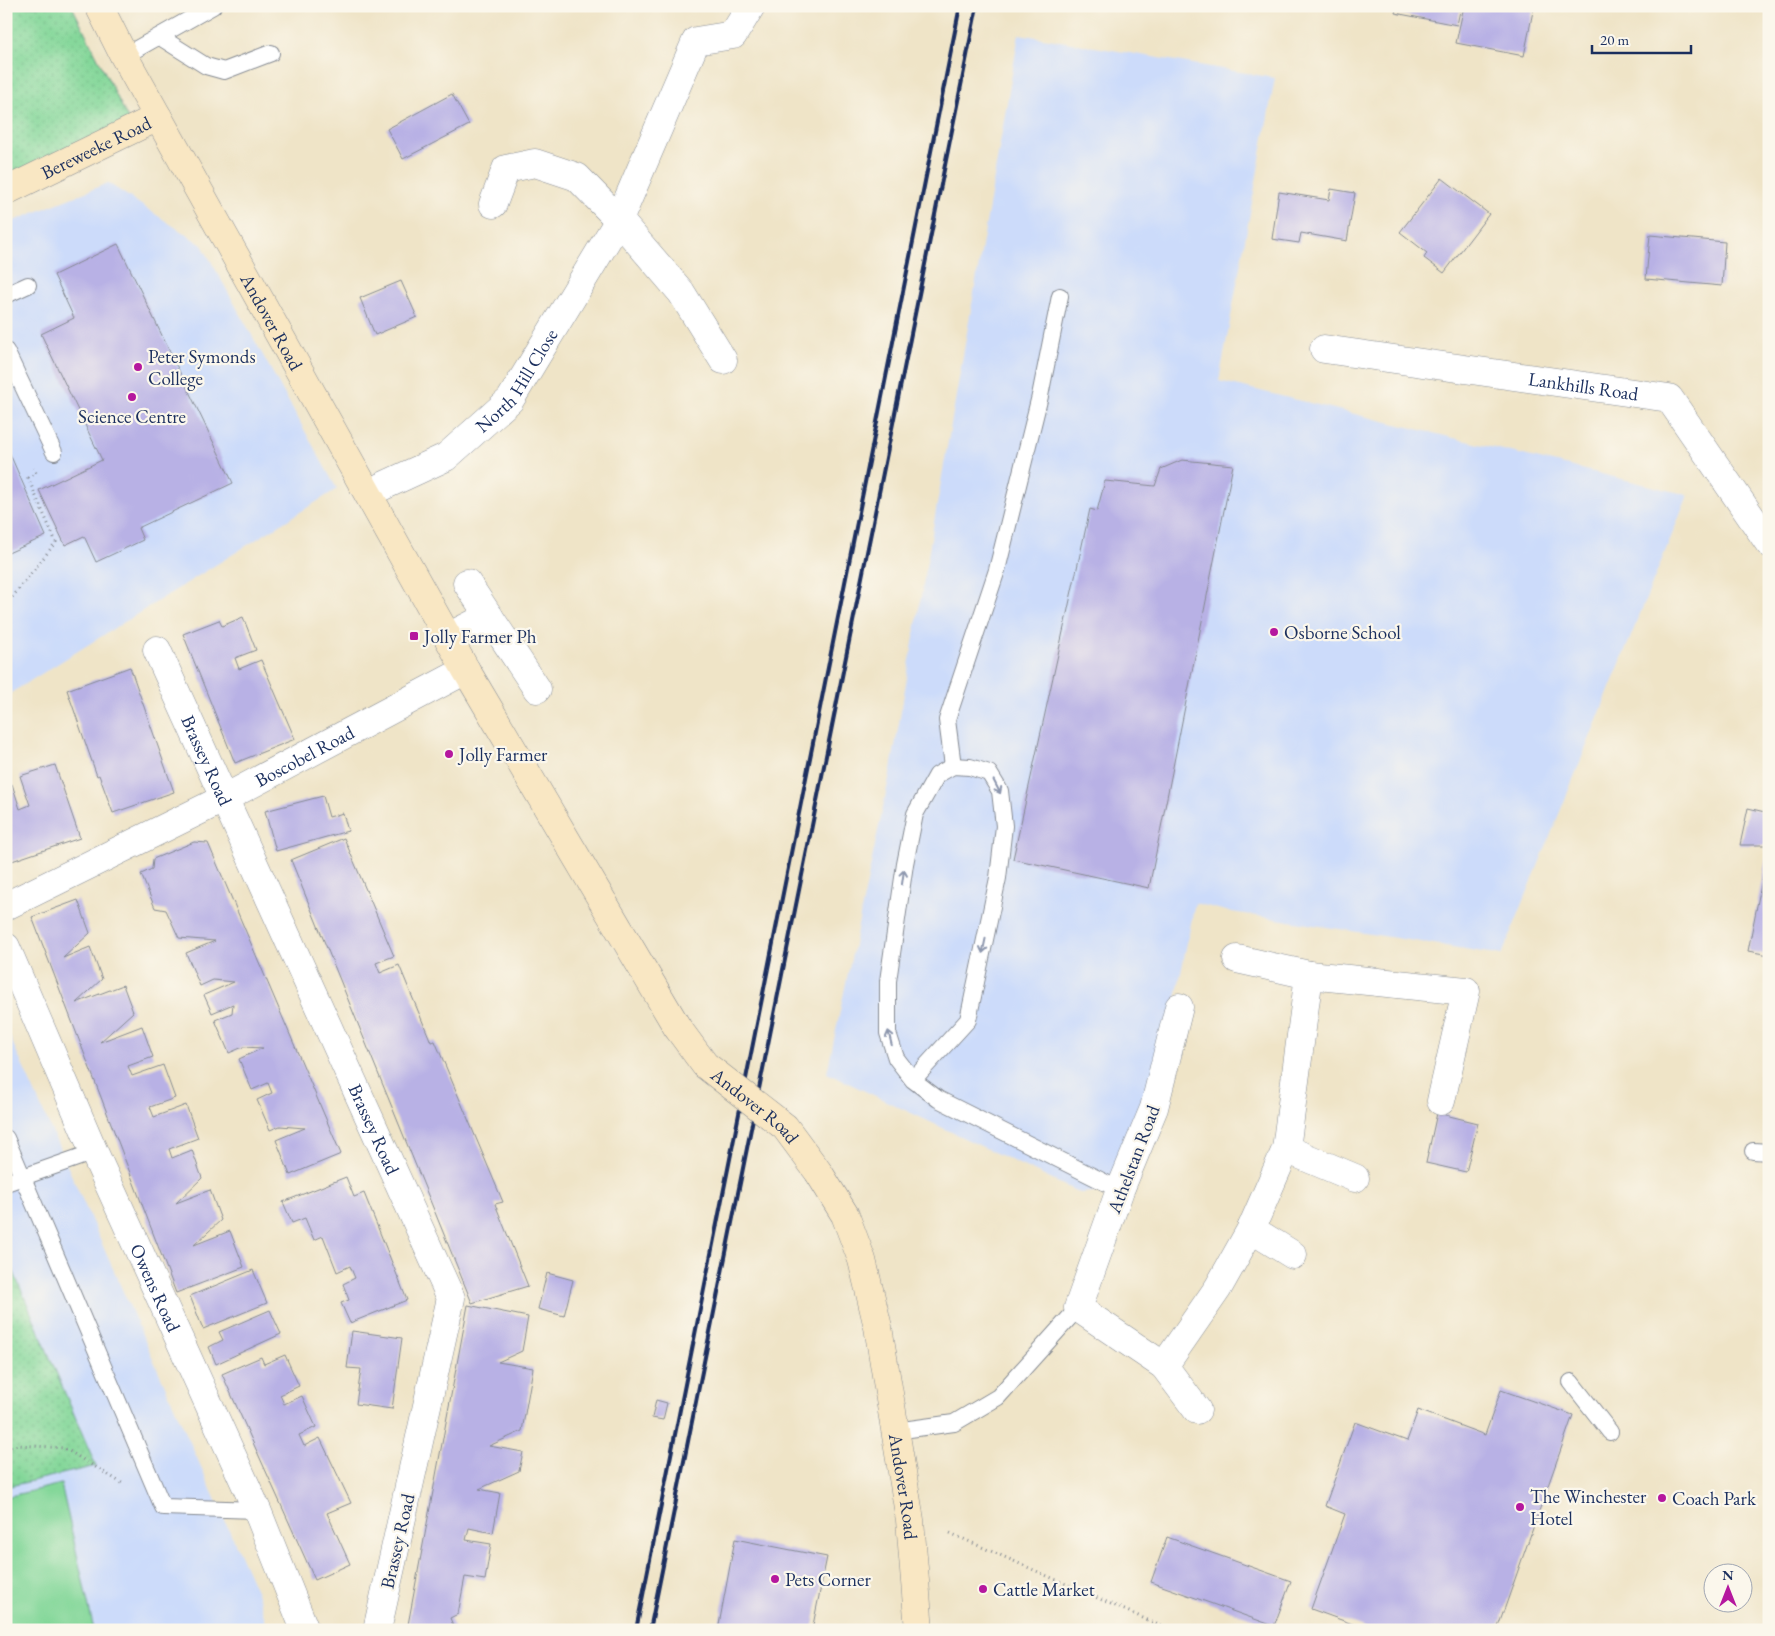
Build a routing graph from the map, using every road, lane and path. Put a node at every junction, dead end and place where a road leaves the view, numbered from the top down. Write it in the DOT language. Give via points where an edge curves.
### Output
graph roads {
  1 [pos="99,6"];
  2 [pos="213,6"];
  3 [pos="751,6"];
  4 [pos="160,36"];
  5 [pos="271,54"];
  6 [pos="124,56"];
  7 [pos="158,116"];
  8 [pos="6,191"];
  9 [pos="493,204"];
  10 [pos="620,220"];
  11 [pos="28,285"];
  12 [pos="6,295"];
  13 [pos="1060,296"];
  14 [pos="1324,349"];
  15 [pos="6,351"];
  16 [pos="723,360"];
  17 [pos="54,452"];
  18 [pos="32,464"];
  19 [pos="368,493"];
  20 [pos="1769,543"];
  21 [pos="467,584"];
  22 [pos="6,604"];
  23 [pos="489,616"];
  24 [pos="448,637"];
  25 [pos="157,650"];
  26 [pos="466,670"];
  27 [pos="537,689"];
  28 [pos="953,766"];
  29 [pos="225,798"];
  30 [pos="6,906"];
  31 [pos="6,947"];
  32 [pos="1237,959"];
  33 [pos="1309,975"];
  34 [pos="1179,1007"];
  35 [pos="913,1080"];
  36 [pos="1440,1101"];
  37 [pos="6,1138"];
  38 [pos="1286,1149"];
  39 [pos="94,1152"];
  40 [pos="11,1178"];
  41 [pos="1355,1178"];
  42 [pos="1120,1190"];
  43 [pos="1251,1229"];
  44 [pos="1293,1255"];
  45 [pos="1078,1308"];
  46 [pos="1164,1366"];
  47 [pos="1571,1382"];
  48 [pos="1197,1410"];
  49 [pos="895,1431"];
  50 [pos="1610,1432"];
  51 [pos="6,1448"];
  52 [pos="163,1507"];
  53 [pos="256,1510"];
  54 [pos="950,1533"];
  55 [pos="305,1630"];
  56 [pos="377,1630"];
  57 [pos="919,1630"];
  58 [pos="1170,1630"];
  1 -- 6 [label="main road, Andover Road"];
  2 -- 4 [label="lane"];
  3 -- 10 [label="street, North Hill Close" via="733,35 696,42"];
  4 -- 5 [label="lane" via="206,66 224,71"];
  4 -- 6 [label="lane"];
  6 -- 7 [label="main road, Andover Road"];
  7 -- 8 [label="main road, Bereweeke Road"];
  7 -- 19 [label="main road, Andover Road"];
  9 -- 10 [label="street" via="506,169 534,162 577,177"];
  10 -- 16 [label="street" via="681,292"];
  10 -- 19 [label="street, North Hill Close" via="510,400 446,457"];
  11 -- 12 [label="lane"];
  13 -- 28 [label="lane" via="1040,396 997,570 947,720"];
  14 -- 20 [label="street, Lankhills Road" via="1670,398"];
  15 -- 17 [label="lane"];
  18 -- 22 [label="path" via="36,473 28,478 56,542"];
  19 -- 24 [label="main road, Andover Road"];
  21 -- 23 [label="street"];
  23 -- 24 [label="street"];
  23 -- 27 [label="street"];
  24 -- 26 [label="main road, Andover Road"];
  25 -- 29 [label="street, Brassey Road"];
  26 -- 29 [label="street, Boscobel Road"];
  26 -- 49 [label="main road, Andover Road, bridge" via="678,1027 705,1065 785,1127 845,1215 862,1260 878,1327"];
  35 -- 28 [label="lane, one-way" via="896,1058 888,1033 888,981 915,814 937,775"];
  28 -- 35 [label="lane, one-way" via="989,772 1000,791 1004,826 998,878 968,1020"];
  29 -- 30 [label="street, Boscobel Road"];
  29 -- 56 [label="street, Brassey Road" via="451,1298"];
  31 -- 39 [label="street, Owens Road"];
  32 -- 33 [label="street"];
  33 -- 36 [label="street" via="1466,991"];
  33 -- 38 [label="street"];
  34 -- 42 [label="street, Athelstan Road" via="1154,1108"];
  35 -- 42 [label="lane" via="938,1099"];
  37 -- 40 [label="lane"];
  38 -- 41 [label="street"];
  38 -- 43 [label="street"];
  39 -- 40 [label="lane"];
  39 -- 53 [label="street, Owens Road"];
  40 -- 52 [label="lane"];
  42 -- 45 [label="street, Athelstan Road"];
  43 -- 44 [label="street"];
  43 -- 46 [label="street" via="1218,1288"];
  45 -- 46 [label="street"];
  45 -- 49 [label="lane, Athelstan Road" via="998,1397 954,1422"];
  46 -- 48 [label="street"];
  47 -- 50 [label="lane"];
  49 -- 57 [label="main road, Andover Road" via="910,1520"];
  51 -- 52 [label="path" via="18,1445 64,1448"];
  52 -- 53 [label="lane"];
  53 -- 55 [label="street, Owens Road"];
  54 -- 58 [label="path"];
}
